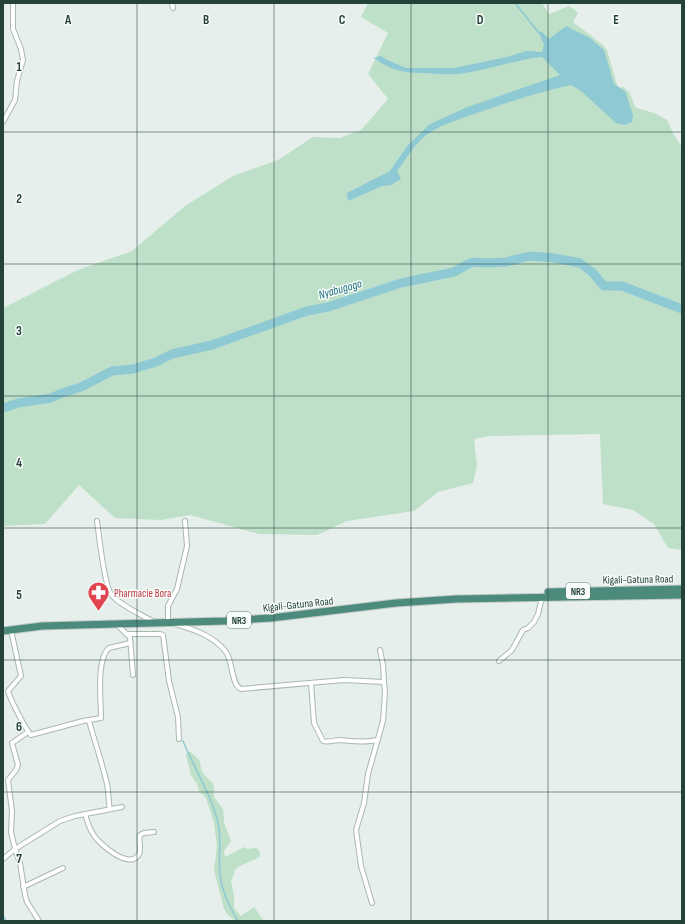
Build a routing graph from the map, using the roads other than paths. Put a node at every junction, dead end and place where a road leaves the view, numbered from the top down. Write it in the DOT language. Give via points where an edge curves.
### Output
graph roads {
  1 [pos="13,3"];
  2 [pos="172,3"];
  3 [pos="173,8"];
  4 [pos="3,122"];
  5 [pos="97,521"];
  6 [pos="185,521"];
  7 [pos="682,589"];
  8 [pos="682,595"];
  9 [pos="542,597"];
  10 [pos="474,599"];
  11 [pos="156,623"];
  12 [pos="168,623"];
  13 [pos="116,624"];
  14 [pos="12,630"];
  15 [pos="3,631"];
  16 [pos="126,634"];
  17 [pos="130,643"];
  18 [pos="380,650"];
  19 [pos="500,661"];
  20 [pos="133,675"];
  21 [pos="384,682"];
  22 [pos="311,683"];
  23 [pos="89,720"];
  24 [pos="28,732"];
  25 [pos="179,739"];
  26 [pos="378,740"];
  27 [pos="122,807"];
  28 [pos="110,809"];
  29 [pos="86,814"];
  30 [pos="154,832"];
  31 [pos="15,849"];
  32 [pos="3,859"];
  33 [pos="64,868"];
  34 [pos="23,887"];
  35 [pos="372,903"];
  36 [pos="39,921"];
  1 -- 4 [label="street" via="14,29 23,60 15,100"];
  2 -- 3 [label="street"];
  5 -- 11 [label="street" via="107,584 111,594"];
  6 -- 12 [label="street" via="187,546 177,589 168,606"];
  7 -- 10 [label="highway, Kigali-Gatuna Road / NR3" via="512,594"];
  8 -- 9 [label="highway, Kigali-Gatuna Road / NR3"];
  9 -- 10 [label="highway, Kigali-Gatuna Road / NR3"];
  9 -- 19 [label="street" via="534,622 523,630 512,650"];
  10 -- 12 [label="highway, Kigali-Gatuna Road / NR3" via="396,603 225,622"];
  11 -- 12 [label="highway, Kigali-Gatuna Road / NR3"];
  11 -- 13 [label="highway, Kigali-Gatuna Road / NR3"];
  12 -- 22 [label="street" via="195,630 221,647 229,658 238,688"];
  13 -- 14 [label="highway, Kigali-Gatuna Road / NR3"];
  13 -- 16 [label="street"];
  14 -- 15 [label="highway, Kigali-Gatuna Road / NR3"];
  14 -- 24 [label="street" via="21,676 8,691"];
  16 -- 17 [label="street" via="130,637"];
  16 -- 25 [label="street" via="162,635 178,717"];
  17 -- 20 [label="street"];
  17 -- 23 [label="street" via="106,651 100,677 101,718"];
  18 -- 21 [label="street"];
  21 -- 22 [label="street" via="344,680"];
  21 -- 26 [label="street" via="384,706"];
  22 -- 26 [label="street" via="314,723 323,741"];
  23 -- 24 [label="street" via="31,735"];
  23 -- 28 [label="street" via="106,778"];
  24 -- 31 [label="street" via="12,743 18,765 8,780 12,811 11,832"];
  26 -- 35 [label="street" via="356,830"];
  27 -- 28 [label="street"];
  28 -- 29 [label="street"];
  29 -- 30 [label="street" via="88,824 98,841 124,859 138,855 140,835"];
  29 -- 31 [label="street" via="60,821"];
  31 -- 32 [label="street"];
  31 -- 34 [label="street" via="20,863"];
  33 -- 34 [label="street"];
  34 -- 36 [label="street" via="27,902"];
}
